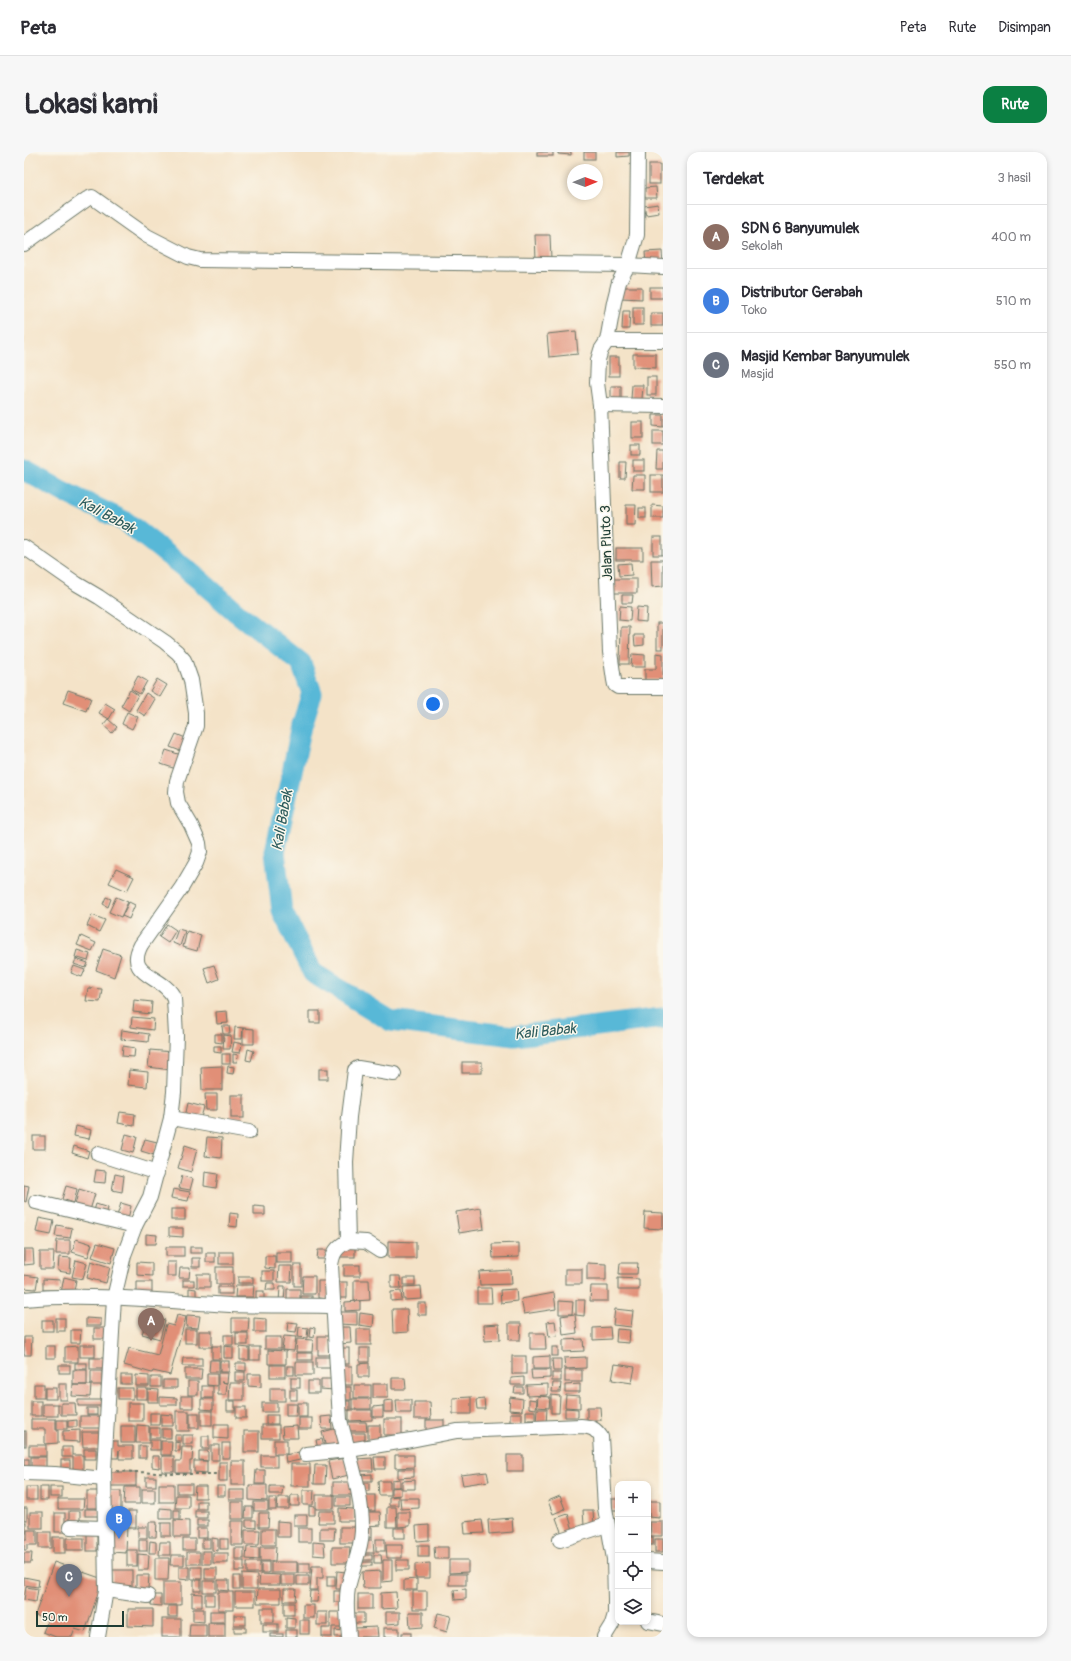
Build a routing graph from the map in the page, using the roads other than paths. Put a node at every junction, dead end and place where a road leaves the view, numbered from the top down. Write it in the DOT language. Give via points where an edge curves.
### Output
graph roads {
  1 [pos="638,152"];
  2 [pos="24,244"];
  3 [pos="628,265"];
  4 [pos="663,267"];
  5 [pos="607,341"];
  6 [pos="663,341"];
  7 [pos="600,405"];
  8 [pos="663,406"];
  9 [pos="24,547"];
  10 [pos="663,687"];
  11 [pos="394,1074"];
  12 [pos="171,1118"];
  13 [pos="249,1132"];
  14 [pos="98,1154"];
  15 [pos="158,1172"];
  16 [pos="36,1202"];
  17 [pos="135,1226"];
  18 [pos="348,1241"];
  19 [pos="380,1251"];
  20 [pos="114,1298"];
  21 [pos="24,1299"];
  22 [pos="334,1306"];
  23 [pos="349,1450"];
  24 [pos="306,1454"];
  25 [pos="24,1473"];
  26 [pos="104,1475"];
  27 [pos="607,1525"];
  28 [pos="70,1527"];
  29 [pos="104,1528"];
  30 [pos="560,1540"];
  31 [pos="615,1555"];
  32 [pos="651,1561"];
  33 [pos="663,1562"];
  34 [pos="106,1590"];
  35 [pos="148,1596"];
  36 [pos="615,1616"];
  37 [pos="651,1622"];
  38 [pos="663,1624"];
  39 [pos="98,1637"];
  40 [pos="349,1637"];
  41 [pos="604,1637"];
  1 -- 3 [label="street, Jalan Pluto 3" via="637,235"];
  2 -- 3 [label="street" via="92,198 147,236 195,260"];
  3 -- 4 [label="street"];
  3 -- 5 [label="street, Jalan Pluto 3" via="617,289"];
  5 -- 6 [label="street"];
  5 -- 7 [label="street, Jalan Pluto 3" via="601,350 597,369"];
  7 -- 8 [label="street"];
  7 -- 10 [label="street, Jalan Pluto 3" via="610,652 615,685"];
  9 -- 12 [label="street" via="165,642 184,660 191,680 196,726 177,781 176,792 178,803 199,843 200,852 182,887 141,945 136,960 138,966 166,987 174,998 176,1036"];
  11 -- 18 [label="street" via="358,1068 355,1070 346,1162"];
  12 -- 13 [label="street"];
  12 -- 15 [label="street"];
  14 -- 15 [label="street"];
  15 -- 17 [label="street" via="150,1197"];
  16 -- 17 [label="street"];
  17 -- 20 [label="street" via="124,1255"];
  18 -- 19 [label="street" via="366,1242"];
  18 -- 22 [label="street" via="338,1246 332,1257"];
  20 -- 21 [label="street"];
  20 -- 22 [label="street" via="231,1305"];
  20 -- 26 [label="street"];
  22 -- 23 [label="street" via="338,1401 340,1420"];
  23 -- 24 [label="street"];
  23 -- 27 [label="street" via="456,1431 592,1427 601,1437"];
  23 -- 40 [label="street" via="362,1530 359,1553 348,1587"];
  25 -- 26 [label="street"];
  26 -- 29 [label="street"];
  27 -- 30 [label="street"];
  27 -- 31 [label="street"];
  28 -- 29 [label="street"];
  29 -- 34 [label="street"];
  32 -- 33 [label="street"];
  34 -- 35 [label="street"];
  34 -- 39 [label="street"];
  36 -- 41 [label="street"];
  37 -- 38 [label="street"];
}
